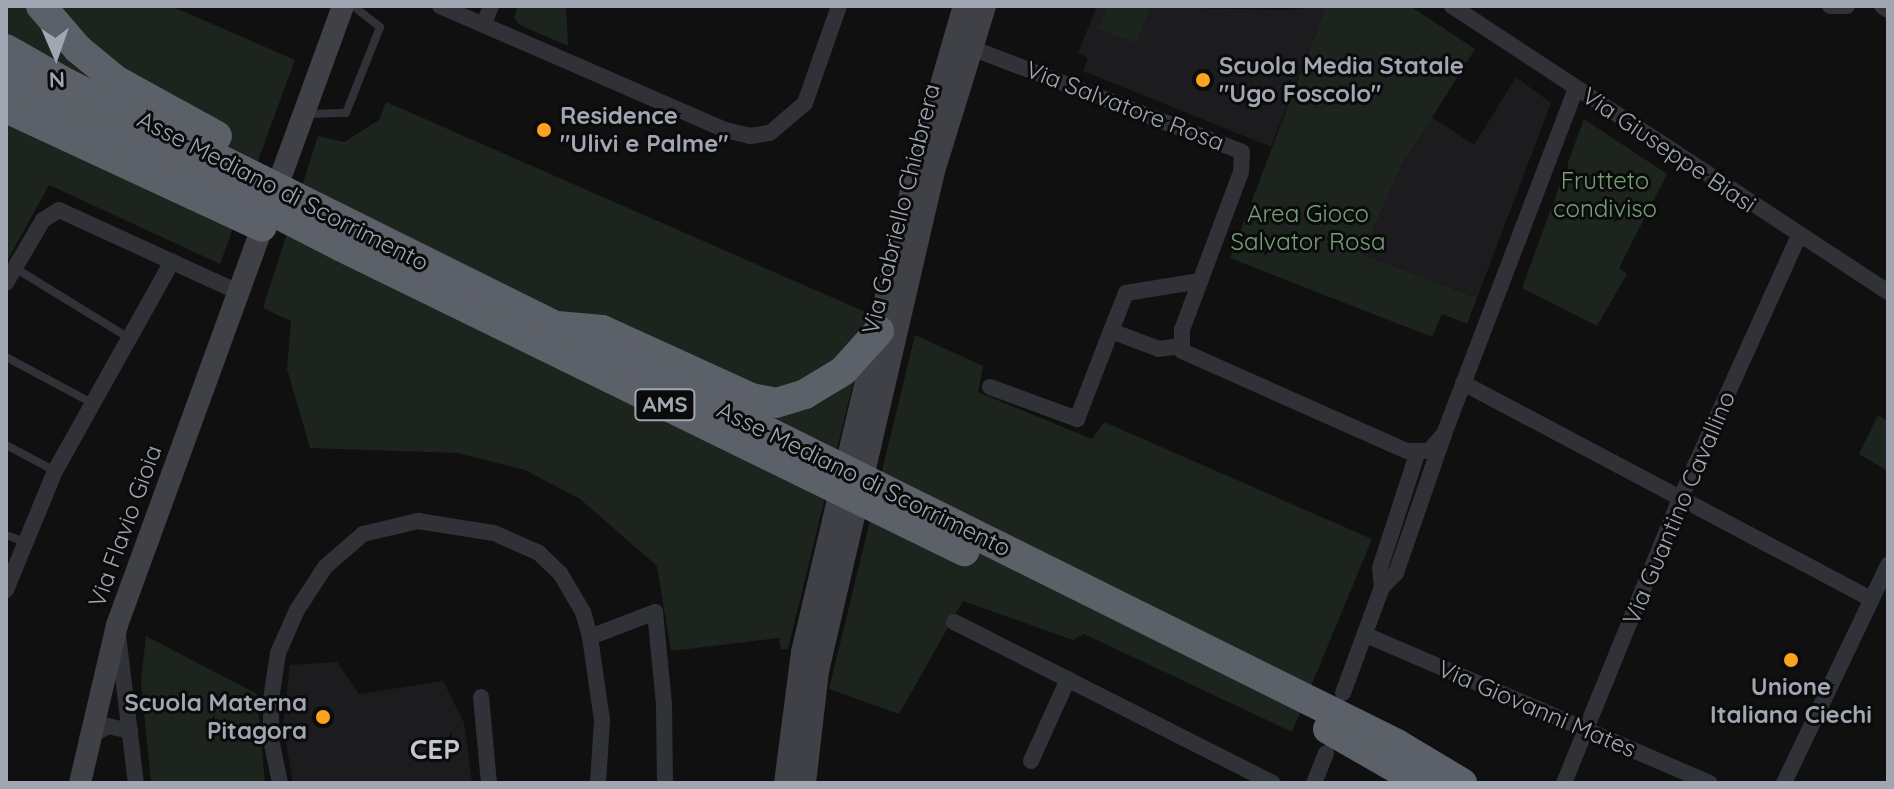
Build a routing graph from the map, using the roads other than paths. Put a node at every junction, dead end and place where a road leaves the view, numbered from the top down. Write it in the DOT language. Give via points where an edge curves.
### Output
graph roads {
  1 [pos="41,6"];
  2 [pos="343,6"];
  3 [pos="353,6"];
  4 [pos="440,6"];
  5 [pos="491,6"];
  6 [pos="839,6"];
  7 [pos="964,6"];
  8 [pos="985,6"];
  9 [pos="1452,6"];
  10 [pos="1830,6"];
  11 [pos="1847,6"];
  12 [pos="1882,6"];
  13 [pos="1888,10"];
  14 [pos="484,24"];
  15 [pos="969,47"];
  16 [pos="6,49"];
  17 [pos="6,75"];
  18 [pos="1576,88"];
  19 [pos="6,108"];
  20 [pos="303,114"];
  21 [pos="1799,236"];
  22 [pos="373,249"];
  23 [pos="172,262"];
  24 [pos="10,276"];
  25 [pos="1200,281"];
  26 [pos="1886,286"];
  27 [pos="238,292"];
  28 [pos="551,325"];
  29 [pos="879,331"];
  30 [pos="1111,331"];
  31 [pos="130,338"];
  32 [pos="1180,346"];
  33 [pos="6,357"];
  34 [pos="1463,383"];
  35 [pos="990,387"];
  36 [pos="92,403"];
  37 [pos="866,424"];
  38 [pos="1444,434"];
  39 [pos="6,445"];
  40 [pos="1417,454"];
  41 [pos="55,471"];
  42 [pos="1680,499"];
  43 [pos="6,535"];
  44 [pos="25,542"];
  45 [pos="1888,565"];
  46 [pos="1382,587"];
  47 [pos="6,590"];
  48 [pos="1869,598"];
  49 [pos="954,622"];
  50 [pos="117,625"];
  51 [pos="1366,635"];
  52 [pos="590,637"];
  53 [pos="1068,679"];
  54 [pos="1343,693"];
  55 [pos="481,697"];
  56 [pos="130,731"];
  57 [pos="1586,731"];
  58 [pos="87,738"];
  59 [pos="1326,753"];
  60 [pos="1031,761"];
  61 [pos="80,783"];
  62 [pos="136,783"];
  63 [pos="280,783"];
  64 [pos="489,783"];
  65 [pos="598,783"];
  66 [pos="665,783"];
  67 [pos="785,783"];
  68 [pos="805,783"];
  69 [pos="1273,783"];
  70 [pos="1314,783"];
  71 [pos="1422,783"];
  72 [pos="1462,783"];
  73 [pos="1564,783"];
  74 [pos="1709,783"];
  75 [pos="1784,783"];
  1 -- 22 [label="highway, bridge" via="78,49 117,81 346,208"];
  2 -- 20 [label="street, Via Flavio Gioia"];
  3 -- 20 [label="lane" via="380,27 346,113"];
  4 -- 14 [label="street"];
  5 -- 14 [label="street"];
  6 -- 14 [label="street" via="805,103 770,133 725,130"];
  7 -- 29 [label="street, Via Gabriello Chiabrera" via="913,181"];
  8 -- 15 [label="street, Via Gabriello Chiabrera"];
  9 -- 18 [label="street, Via Giuseppe Biasi"];
  10 -- 11 [label="street"];
  12 -- 13 [label="street"];
  15 -- 25 [label="street, Via Salvatore Rosa" via="1242,152 1241,172"];
  15 -- 37 [label="street, Via Gabriello Chiabrera"];
  16 -- 22 [label="highway, Asse Mediano di Scorrimento / AMS, bridge"];
  17 -- 22 [label="highway, Asse Mediano di Scorrimento / AMS, bridge"];
  18 -- 21 [label="street, Via Giuseppe Biasi"];
  18 -- 34 [label="street"];
  19 -- 22 [label="highway, bridge" via="291,240"];
  20 -- 27 [label="street, Via Flavio Gioia"];
  21 -- 26 [label="street, Via Giuseppe Biasi"];
  21 -- 42 [label="street, Via Guantino Cavallino"];
  22 -- 28 [label="highway, Asse Mediano di Scorrimento / AMS, bridge"];
  22 -- 71 [label="highway, Asse Mediano di Scorrimento / AMS, bridge" via="1328,729"];
  23 -- 24 [label="street" via="59,210 43,220"];
  23 -- 27 [label="street"];
  23 -- 31 [label="street"];
  24 -- 31 [label="lane"];
  25 -- 30 [label="street" via="1126,293"];
  25 -- 32 [label="street, Via Salvatore Rosa"];
  27 -- 50 [label="street, Via Flavio Gioia"];
  28 -- 29 [label="highway" via="602,330 736,392 776,403 805,394 854,362"];
  28 -- 72 [label="highway, Asse Mediano di Scorrimento / AMS, bridge" via="1329,708"];
  29 -- 37 [label="street, Via Gabriello Chiabrera"];
  30 -- 32 [label="street" via="1159,349"];
  30 -- 35 [label="street" via="1077,419"];
  31 -- 36 [label="street"];
  32 -- 40 [label="street" via="1206,364"];
  33 -- 36 [label="lane"];
  34 -- 38 [label="street"];
  34 -- 42 [label="street"];
  36 -- 41 [label="street"];
  37 -- 67 [label="street" via="799,663"];
  37 -- 68 [label="street" via="814,689"];
  38 -- 40 [label="street" via="1429,451"];
  38 -- 46 [label="street" via="1396,573"];
  39 -- 41 [label="lane"];
  40 -- 46 [label="street" via="1380,568"];
  41 -- 44 [label="street"];
  42 -- 48 [label="street"];
  42 -- 57 [label="street, Via Guantino Cavallino"];
  43 -- 44 [label="lane"];
  44 -- 47 [label="street"];
  45 -- 48 [label="street"];
  46 -- 51 [label="street"];
  48 -- 75 [label="street"];
  49 -- 53 [label="street"];
  50 -- 56 [label="street"];
  50 -- 58 [label="street, Via Flavio Gioia"];
  51 -- 54 [label="street"];
  51 -- 57 [label="street, Via Giovanni Mates"];
  52 -- 63 [label="street" via="583,612 560,573 521,543 445,523 375,528 325,567 286,631 271,699 271,739"];
  52 -- 65 [label="street" via="602,720"];
  52 -- 66 [label="street" via="655,612"];
  53 -- 60 [label="street"];
  53 -- 69 [label="street"];
  55 -- 64 [label="street"];
  56 -- 58 [label="street" via="108,726"];
  56 -- 62 [label="street"];
  57 -- 73 [label="street, Via Guantino Cavallino"];
  57 -- 74 [label="street, Via Giovanni Mates"];
  58 -- 61 [label="street, Via Flavio Gioia"];
  59 -- 70 [label="street"];
}
